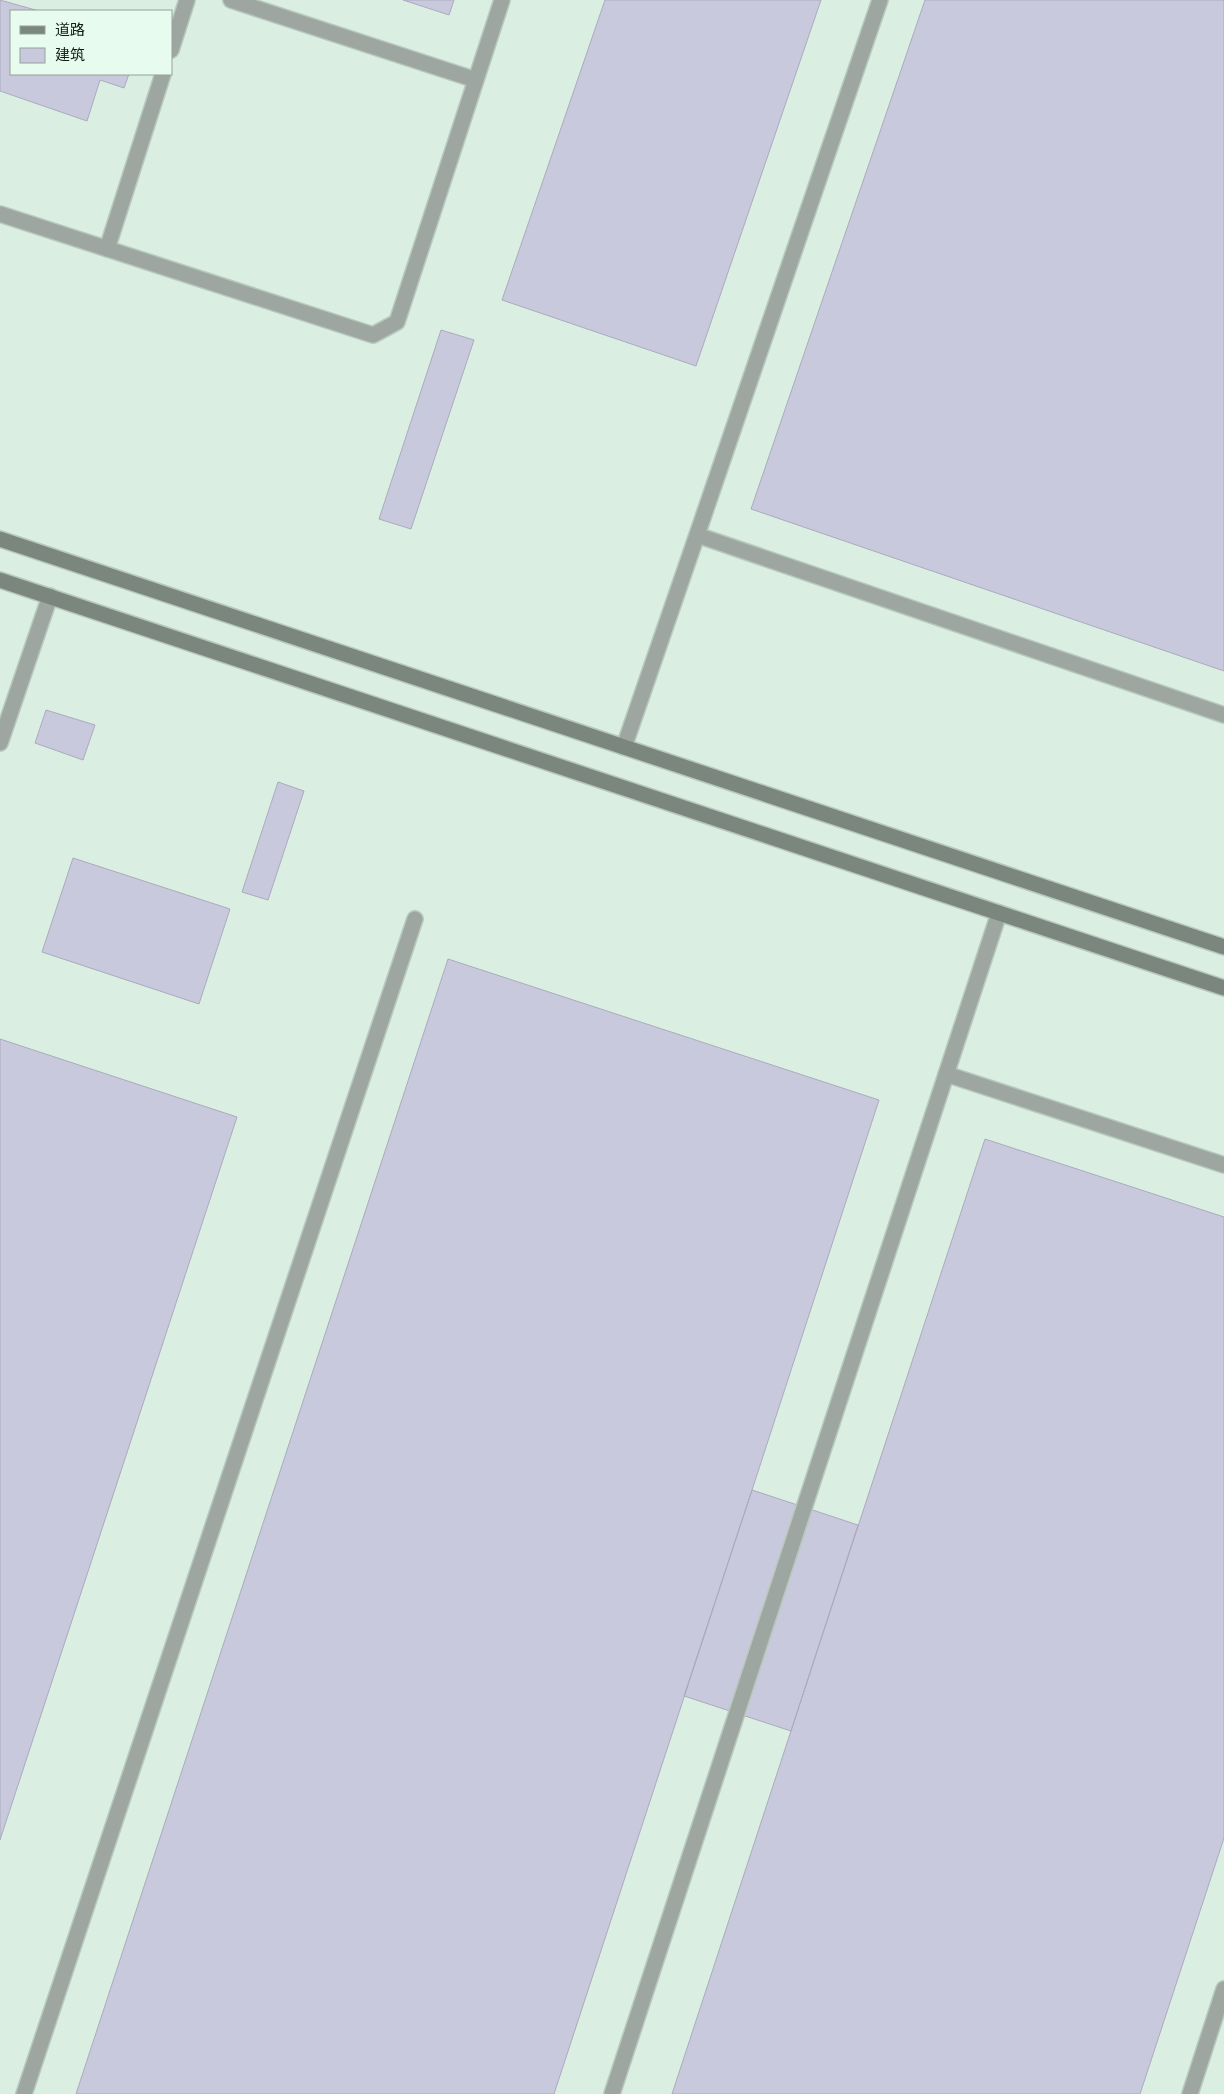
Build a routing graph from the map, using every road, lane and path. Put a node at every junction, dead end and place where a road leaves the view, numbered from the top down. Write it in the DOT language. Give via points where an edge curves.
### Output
graph roads {
  1 [pos="187,0"];
  2 [pos="231,0"];
  3 [pos="502,0"];
  4 [pos="880,0"];
  5 [pos="172,47"];
  6 [pos="164,75"];
  7 [pos="476,80"];
  8 [pos="0,214"];
  9 [pos="107,249"];
  10 [pos="697,535"];
  11 [pos="0,539"];
  12 [pos="0,580"];
  13 [pos="50,596"];
  14 [pos="1224,715"];
  15 [pos="0,743"];
  16 [pos="624,747"];
  17 [pos="999,913"];
  18 [pos="416,919"];
  19 [pos="1224,947"];
  20 [pos="1224,988"];
  21 [pos="946,1074"];
  22 [pos="1224,1166"];
  23 [pos="1224,1989"];
  24 [pos="24,2094"];
  25 [pos="612,2094"];
  26 [pos="1190,2094"];
  1 -- 5 [label="lane"];
  2 -- 7 [label="lane"];
  3 -- 7 [label="lane"];
  4 -- 10 [label="lane"];
  6 -- 9 [label="lane"];
  7 -- 9 [label="lane" via="397,322 372,335"];
  8 -- 9 [label="lane"];
  10 -- 14 [label="lane"];
  10 -- 16 [label="lane"];
  11 -- 16 [label="street"];
  12 -- 13 [label="street"];
  13 -- 15 [label="lane"];
  13 -- 17 [label="street"];
  16 -- 19 [label="street"];
  17 -- 20 [label="street"];
  17 -- 21 [label="lane"];
  18 -- 24 [label="lane"];
  21 -- 22 [label="lane"];
  21 -- 25 [label="lane"];
  23 -- 26 [label="lane"];
}
